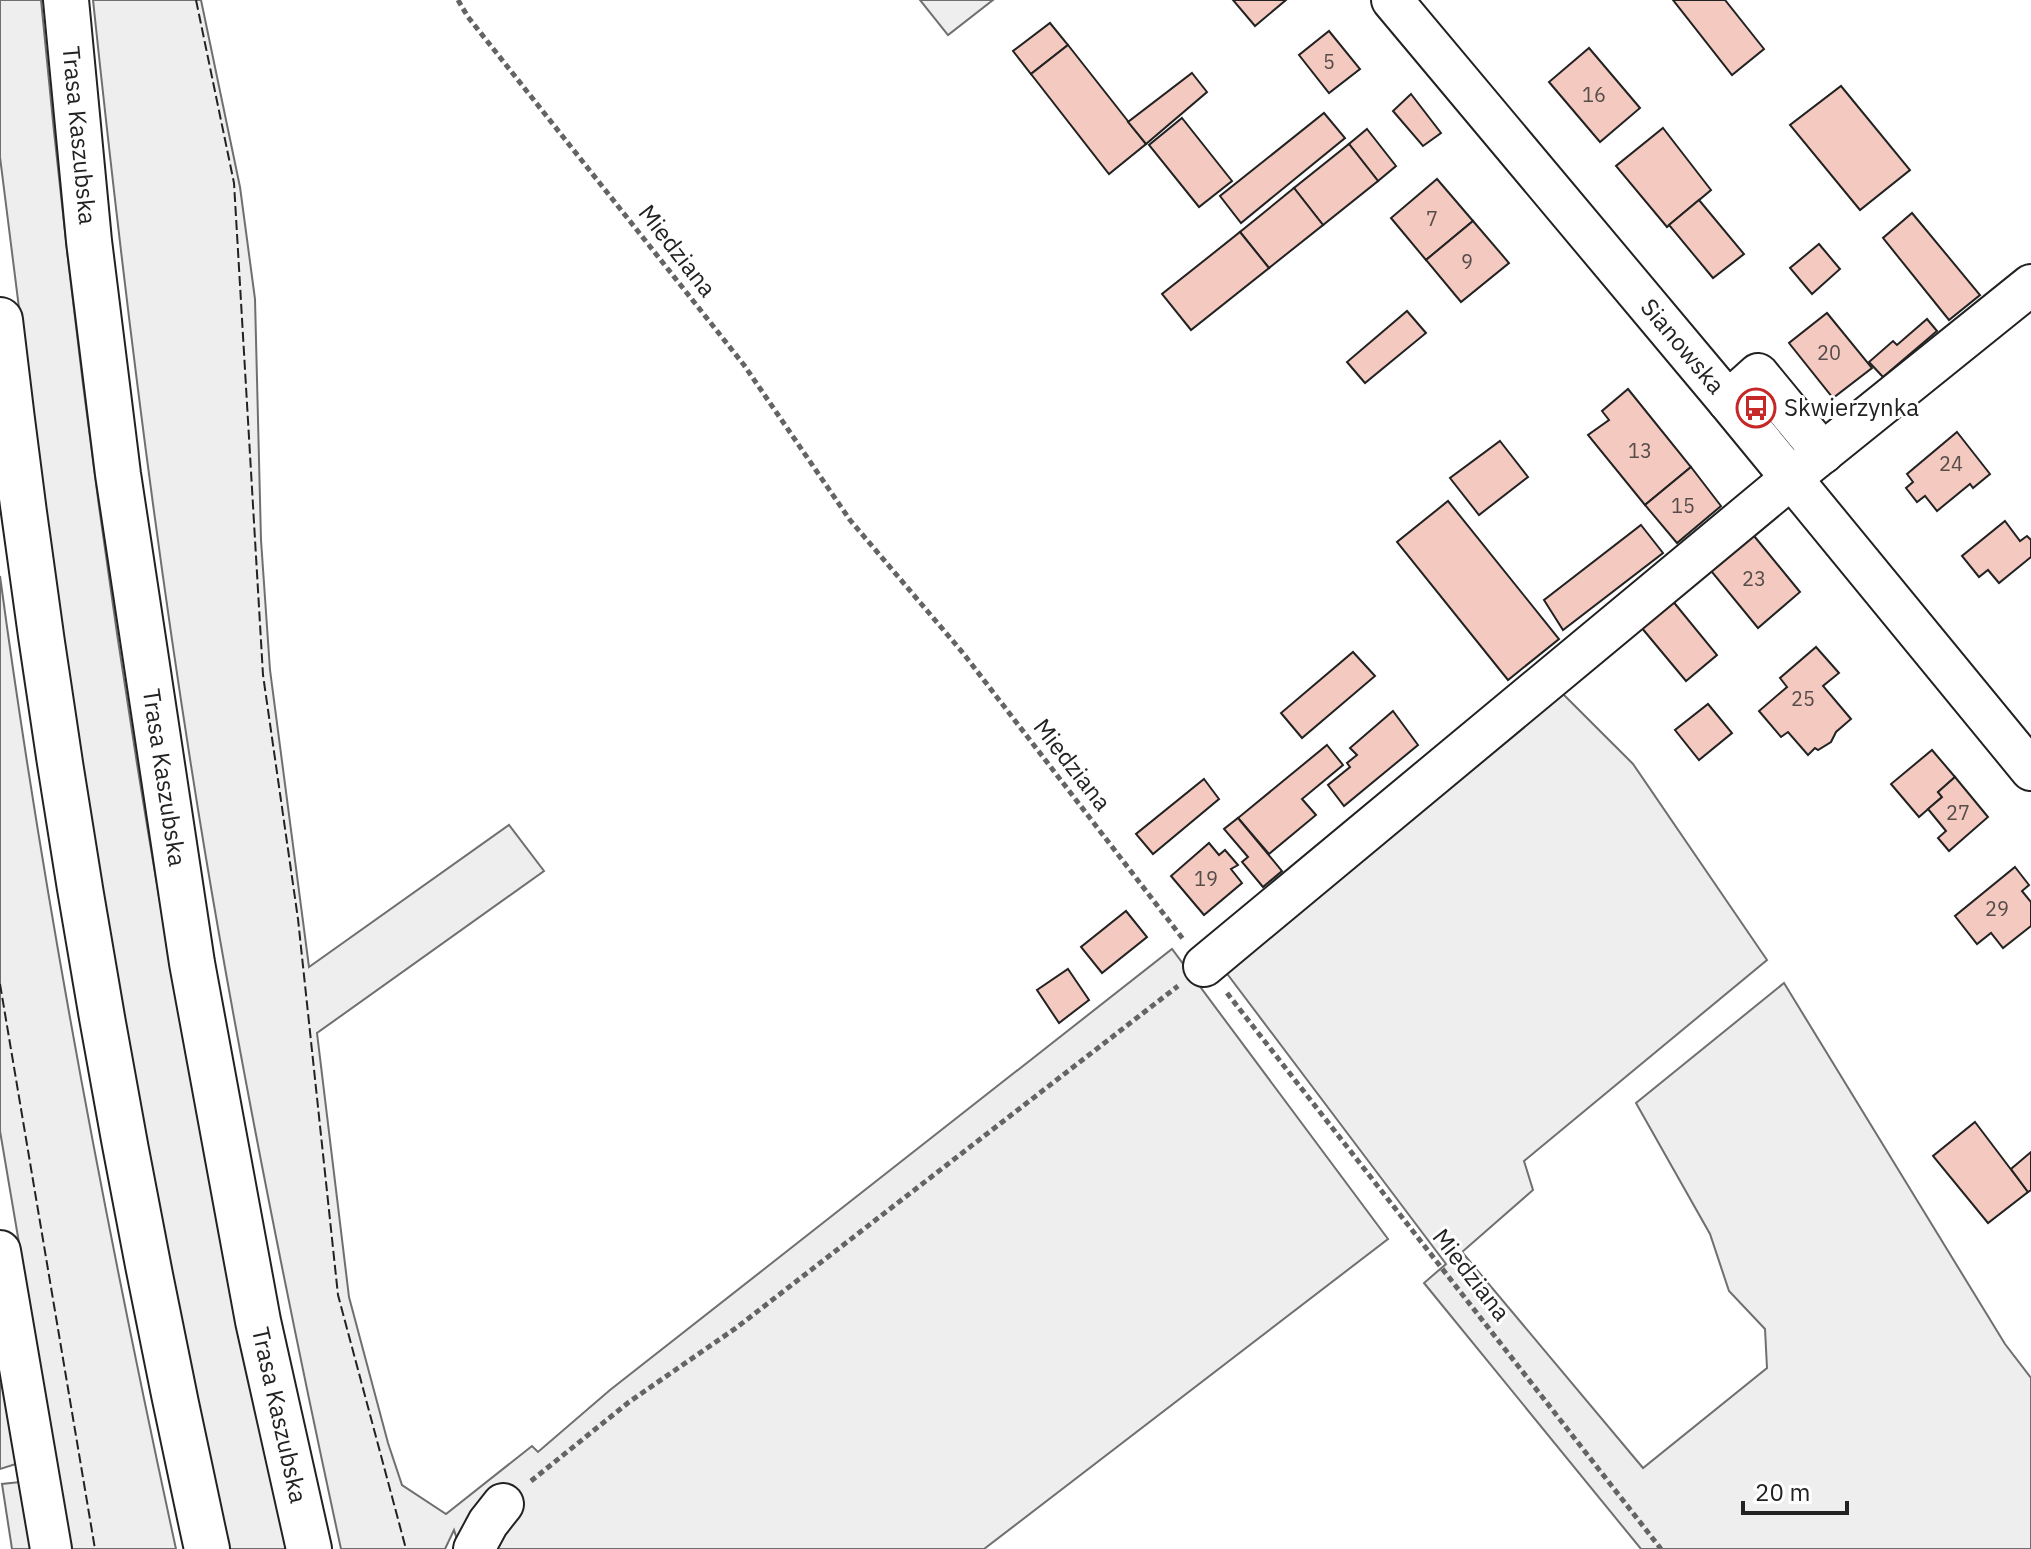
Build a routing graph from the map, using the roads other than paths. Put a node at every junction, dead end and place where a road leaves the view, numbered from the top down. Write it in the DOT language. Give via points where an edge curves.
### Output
graph roads {
  1 [pos="66,0"];
  2 [pos="1392,0"];
  3 [pos="2031,285"];
  4 [pos="0,320"];
  5 [pos="1728,401"];
  6 [pos="1823,453"];
  7 [pos="1791,478"];
  8 [pos="2031,770"];
  9 [pos="1204,966"];
  10 [pos="0,1251"];
  11 [pos="503,1504"];
  12 [pos="51,1549"];
  13 [pos="207,1549"];
  14 [pos="309,1549"];
  15 [pos="474,1549"];
  1 -- 14 [label="highway, Trasa Kaszubska" via="118,474 192,963 258,1321"];
  2 -- 5 [label="street, Sianowska"];
  3 -- 6 [label="street"];
  4 -- 13 [label="highway" via="94,979 161,1341"];
  5 -- 6 [label="street" via="1758,374"];
  5 -- 7 [label="street, Sianowska"];
  6 -- 7 [label="street"];
  7 -- 8 [label="street, Sianowska"];
  7 -- 9 [label="street"];
  10 -- 12 [label="street"];
  11 -- 15 [label="street"];
}
